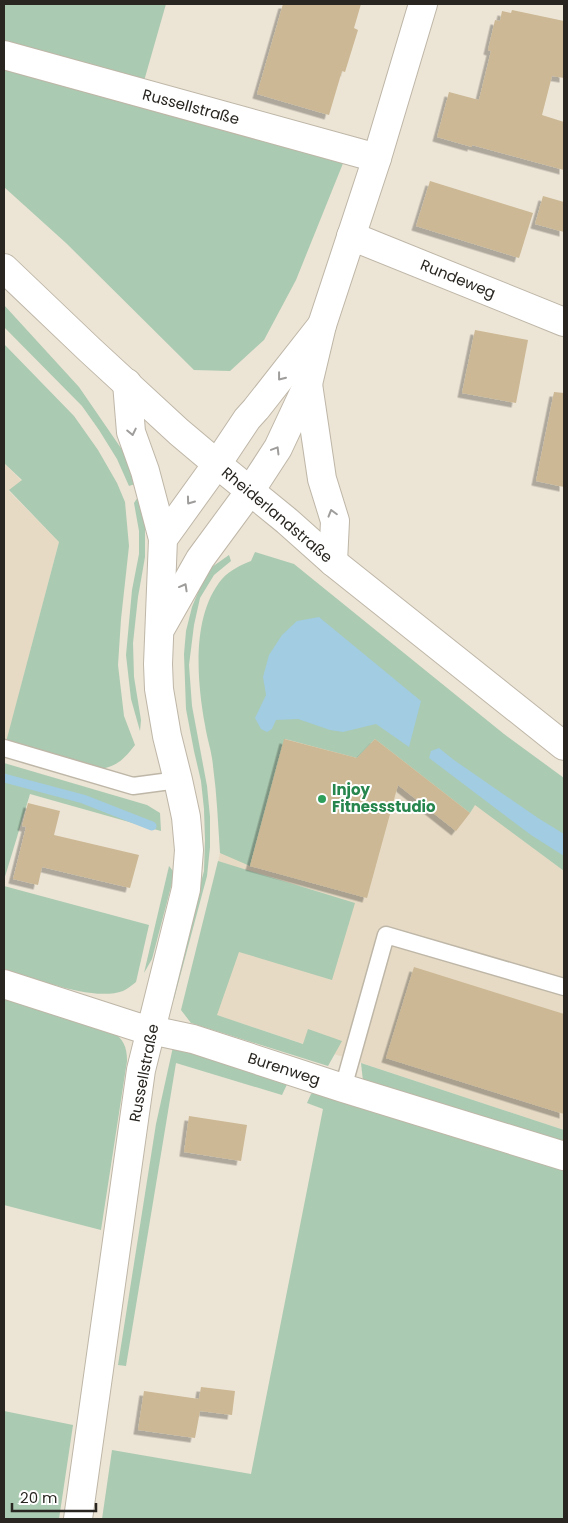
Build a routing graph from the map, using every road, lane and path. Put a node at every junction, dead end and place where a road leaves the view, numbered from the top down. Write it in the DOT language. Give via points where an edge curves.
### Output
graph roads {
  1 [pos="423,4"];
  2 [pos="4,55"];
  3 [pos="377,158"];
  4 [pos="351,236"];
  5 [pos="4,268"];
  6 [pos="564,322"];
  7 [pos="322,325"];
  8 [pos="127,383"];
  9 [pos="308,384"];
  10 [pos="217,464"];
  11 [pos="250,491"];
  12 [pos="163,539"];
  13 [pos="333,562"];
  14 [pos="160,630"];
  15 [pos="564,746"];
  16 [pos="4,748"];
  17 [pos="178,780"];
  18 [pos="4,984"];
  19 [pos="564,988"];
  20 [pos="152,1030"];
  21 [pos="343,1088"];
  22 [pos="564,1156"];
  23 [pos="78,1519"];
  1 -- 3 [label="street, Russellstraße"];
  2 -- 3 [label="street, Russellstraße"];
  3 -- 4 [label="street, Russellstraße"];
  4 -- 6 [label="street, Rundeweg"];
  4 -- 7 [label="street, Russellstraße"];
  5 -- 8 [label="street, Rheiderlandstraße"];
  7 -- 9 [label="street, Russellstraße"];
  7 -- 10 [label="street, Russellstraße, one-way" via="247,419"];
  8 -- 10 [label="street, Rheiderlandstraße"];
  8 -- 12 [label="street, one-way" via="131,432"];
  11 -- 9 [label="street, Russellstraße, one-way" via="278,448"];
  13 -- 9 [label="street, one-way" via="335,520 322,479"];
  10 -- 11 [label="street, Rheiderlandstraße"];
  10 -- 12 [label="street, Russellstraße, one-way"];
  11 -- 13 [label="street, Rheiderlandstraße"];
  14 -- 11 [label="street, Russellstraße, one-way" via="200,559"];
  12 -- 14 [label="street, Russellstraße"];
  13 -- 15 [label="street, Rheiderlandstraße"];
  14 -- 17 [label="street, Russellstraße" via="159,689"];
  16 -- 17 [label="lane" via="133,786"];
  17 -- 20 [label="street, Russellstraße" via="189,850 186,889"];
  18 -- 20 [label="street, Burenweg"];
  19 -- 21 [label="lane" via="386,935"];
  20 -- 21 [label="street, Burenweg" via="193,1039"];
  20 -- 23 [label="street, Russellstraße" via="141,1070"];
  21 -- 22 [label="street, Burenweg"];
}
